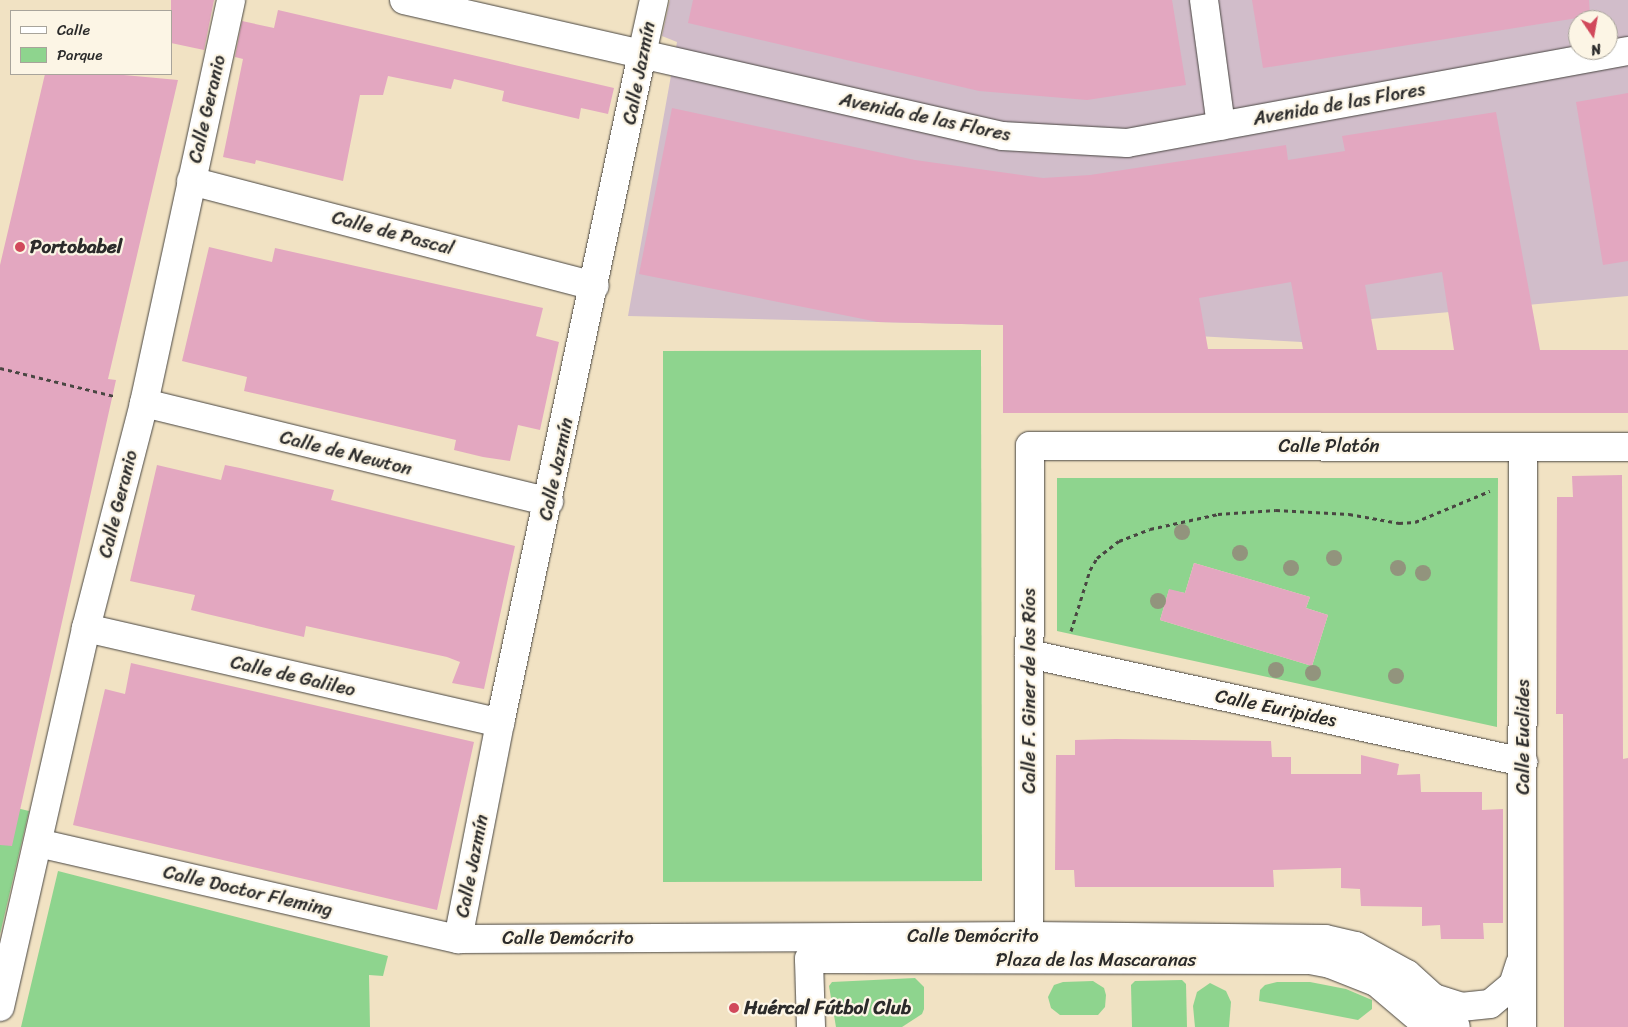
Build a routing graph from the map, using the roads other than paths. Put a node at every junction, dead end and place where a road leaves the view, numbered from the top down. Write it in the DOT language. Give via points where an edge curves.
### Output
graph roads {
  1 [pos="231,0"];
  2 [pos="404,0"];
  3 [pos="654,0"];
  4 [pos="1204,0"];
  5 [pos="442,4"];
  6 [pos="1628,51"];
  7 [pos="642,54"];
  8 [pos="1221,126"];
  9 [pos="191,181"];
  10 [pos="595,286"];
  11 [pos="144,403"];
  12 [pos="1030,446"];
  13 [pos="1523,446"];
  14 [pos="1628,446"];
  15 [pos="549,502"];
  16 [pos="86,628"];
  17 [pos="1029,654"];
  18 [pos="500,723"];
  19 [pos="1523,762"];
  20 [pos="38,843"];
  21 [pos="1029,936"];
  22 [pos="458,939"];
  23 [pos="1522,948"];
  24 [pos="1434,998"];
  25 [pos="0,1007"];
  26 [pos="811,1027"];
  27 [pos="1429,1027"];
  28 [pos="1456,1027"];
  29 [pos="1522,1027"];
  1 -- 9 [label="street, Calle Geranio"];
  2 -- 5 [label="street, Avenida de las Flores"];
  3 -- 7 [label="street, Calle Jazmín"];
  4 -- 8 [label="street"];
  5 -- 7 [label="street, Avenida de las Flores"];
  6 -- 8 [label="street, Avenida de las Flores"];
  7 -- 8 [label="street, Avenida de las Flores" via="1002,136 1127,143"];
  7 -- 10 [label="street, Calle Jazmín"];
  9 -- 10 [label="street, Calle de Pascal"];
  9 -- 11 [label="street, Calle Geranio"];
  10 -- 15 [label="street, Calle Jazmín"];
  11 -- 15 [label="street, Calle de Newton"];
  11 -- 16 [label="street, Calle Geranio"];
  12 -- 13 [label="street, Calle Platón"];
  12 -- 17 [label="street, Calle F. Giner de los Ríos"];
  13 -- 14 [label="street, Calle Platón"];
  13 -- 19 [label="street, Calle Euclides"];
  15 -- 18 [label="street, Calle Jazmín"];
  16 -- 18 [label="street, Calle de Galileo"];
  16 -- 20 [label="street, Calle Geranio"];
  17 -- 19 [label="street, Calle Euripides"];
  17 -- 21 [label="street, Calle F. Giner de los Ríos"];
  18 -- 22 [label="street, Calle Jazmín"];
  19 -- 23 [label="street, Calle Euclides"];
  20 -- 22 [label="street, Calle Doctor Fleming"];
  20 -- 25 [label="street, Calle Geranio"];
  21 -- 22 [label="street, Calle Demócrito"];
  21 -- 24 [label="street, Calle Demócrito" via="1325,938 1384,959"];
  23 -- 24 [label="street" via="1513,985 1490,1004 1461,1007"];
  23 -- 29 [label="street, Calle Euclides"];
  24 -- 28 [label="street, Calle Demócrito"];
  26 -- 27 [label="street, Plaza de las Mascaranas" via="809,959 1310,960 1330,964 1376,982"];
}
